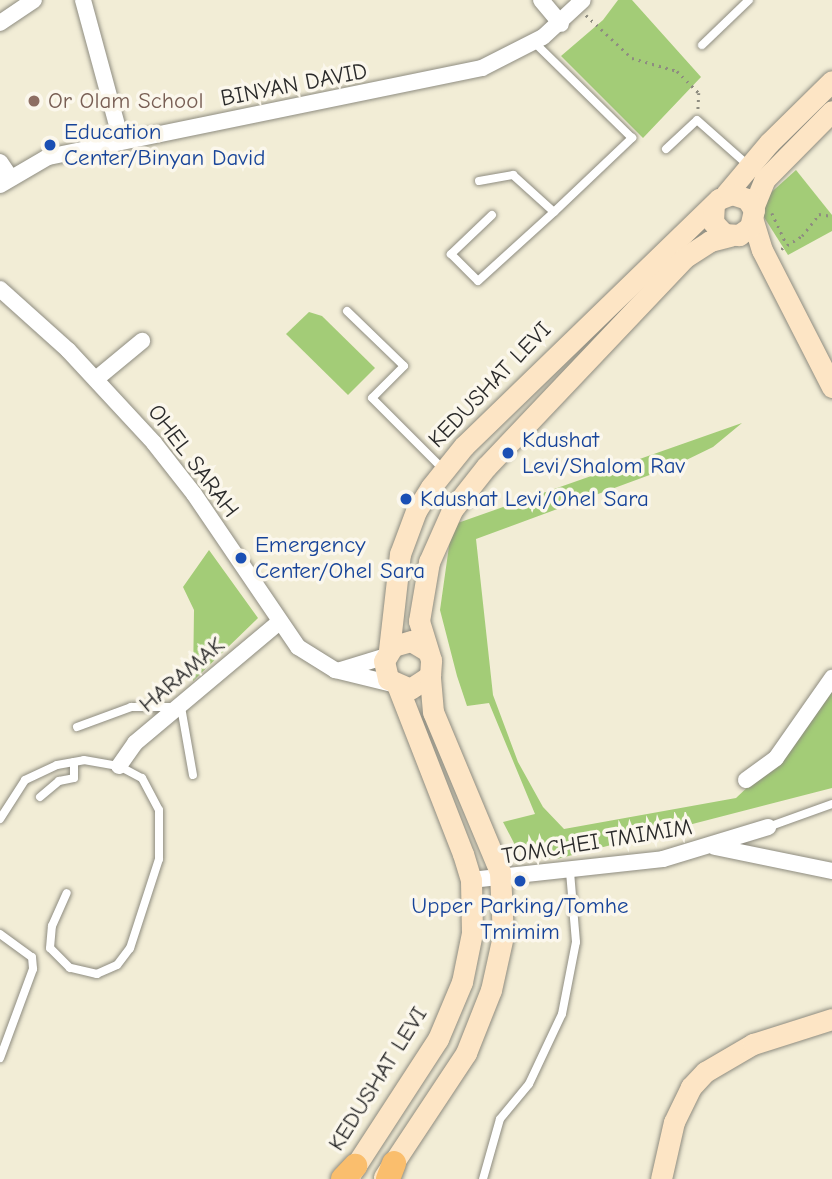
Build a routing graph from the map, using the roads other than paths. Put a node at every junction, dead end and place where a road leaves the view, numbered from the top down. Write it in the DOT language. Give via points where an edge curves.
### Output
graph roads {
  1 [pos="34,0"];
  2 [pos="83,0"];
  3 [pos="541,0"];
  4 [pos="748,0"];
  5 [pos="580,3"];
  6 [pos="0,23"];
  7 [pos="561,24"];
  8 [pos="536,43"];
  9 [pos="702,45"];
  10 [pos="832,80"];
  11 [pos="832,111"];
  12 [pos="121,140"];
  13 [pos="666,149"];
  14 [pos="0,162"];
  15 [pos="750,167"];
  16 [pos="5,181"];
  17 [pos="479,181"];
  18 [pos="720,200"];
  19 [pos="554,212"];
  20 [pos="759,213"];
  21 [pos="492,215"];
  22 [pos="733,236"];
  23 [pos="769,265"];
  24 [pos="0,289"];
  25 [pos="347,312"];
  26 [pos="142,341"];
  27 [pos="96,379"];
  28 [pos="832,387"];
  29 [pos="444,470"];
  30 [pos="278,623"];
  31 [pos="426,650"];
  32 [pos="387,653"];
  33 [pos="335,670"];
  34 [pos="429,676"];
  35 [pos="832,678"];
  36 [pos="395,685"];
  37 [pos="181,707"];
  38 [pos="77,727"];
  39 [pos="74,761"];
  40 [pos="119,766"];
  41 [pos="193,775"];
  42 [pos="746,780"];
  43 [pos="40,797"];
  44 [pos="832,804"];
  45 [pos="0,819"];
  46 [pos="768,827"];
  47 [pos="713,846"];
  48 [pos="832,871"];
  49 [pos="570,872"];
  50 [pos="471,880"];
  51 [pos="500,880"];
  52 [pos="67,893"];
  53 [pos="0,934"];
  54 [pos="832,1019"];
  55 [pos="0,1058"];
  56 [pos="388,1174"];
  57 [pos="348,1175"];
  58 [pos="483,1179"];
  59 [pos="661,1179"];
  1 -- 6 [label="street"];
  2 -- 12 [label="street"];
  3 -- 7 [label="street"];
  4 -- 9 [label="lane"];
  5 -- 7 [label="street, BINYAN DAVID"];
  7 -- 8 [label="street, BINYAN DAVID"];
  8 -- 12 [label="street, BINYAN DAVID" via="482,68 428,83"];
  8 -- 19 [label="lane" via="632,138"];
  10 -- 15 [label="street, KEDUSHAT LEVI"];
  11 -- 20 [label="street" via="765,179"];
  12 -- 16 [label="street, BINYAN DAVID" via="48,157"];
  13 -- 15 [label="lane" via="697,120"];
  14 -- 16 [label="street"];
  15 -- 18 [label="street, KEDUSHAT LEVI"];
  17 -- 19 [label="lane" via="513,175"];
  18 -- 20 [label="street" via="742,195"];
  18 -- 22 [label="street" via="714,225"];
  18 -- 29 [label="street, KEDUSHAT LEVI" via="647,264"];
  19 -- 21 [label="lane" via="478,281 451,254"];
  20 -- 22 [label="street"];
  20 -- 23 [label="street"];
  22 -- 23 [label="street"];
  22 -- 31 [label="street" via="710,241 684,258 486,467 452,510 435,542 425,586 419,621"];
  23 -- 28 [label="street"];
  24 -- 27 [label="street, OHEL SARAH"];
  25 -- 29 [label="lane" via="404,366 372,398"];
  26 -- 27 [label="street"];
  27 -- 30 [label="street, OHEL SARAH" via="194,494"];
  29 -- 32 [label="street, KEDUSHAT LEVI" via="406,532 394,581"];
  30 -- 33 [label="street, OHEL SARAH" via="310,658"];
  30 -- 37 [label="street, HARAMAK"];
  31 -- 32 [label="street" via="411,641"];
  31 -- 34 [label="street" via="432,665"];
  32 -- 33 [label="street" via="358,668"];
  32 -- 36 [label="street" via="385,674"];
  33 -- 36 [label="street, OHEL SARAH"];
  34 -- 36 [label="street" via="416,688"];
  34 -- 51 [label="street" via="433,712"];
  35 -- 42 [label="street" via="776,758"];
  36 -- 50 [label="street, KEDUSHAT LEVI"];
  37 -- 38 [label="lane" via="131,707"];
  37 -- 40 [label="street, HARAMAK" via="135,743"];
  37 -- 41 [label="lane"];
  39 -- 40 [label="lane"];
  39 -- 43 [label="lane" via="74,778 59,781"];
  39 -- 45 [label="lane" via="25,780"];
  40 -- 52 [label="lane" via="142,778 152,790 160,824 159,859 150,896 130,948 117,965 97,974 70,968 50,948 52,926"];
  44 -- 46 [label="lane"];
  46 -- 47 [label="street, TOMCHEI TMIMIM"];
  47 -- 48 [label="street"];
  47 -- 49 [label="street, TOMCHEI TMIMIM"];
  49 -- 51 [label="street, TOMCHEI TMIMIM"];
  49 -- 58 [label="lane" via="576,942 562,1014 529,1084 500,1119"];
  50 -- 51 [label="street, TOMCHEI TMIMIM"];
  50 -- 57 [label="street, KEDUSHAT LEVI" via="472,933 452,1011 422,1069"];
  51 -- 56 [label="street" via="503,936 480,1022 448,1085"];
  53 -- 55 [label="lane" via="32,957 33,969"];
  54 -- 59 [label="street" via="743,1048 705,1072 678,1113"];
}
